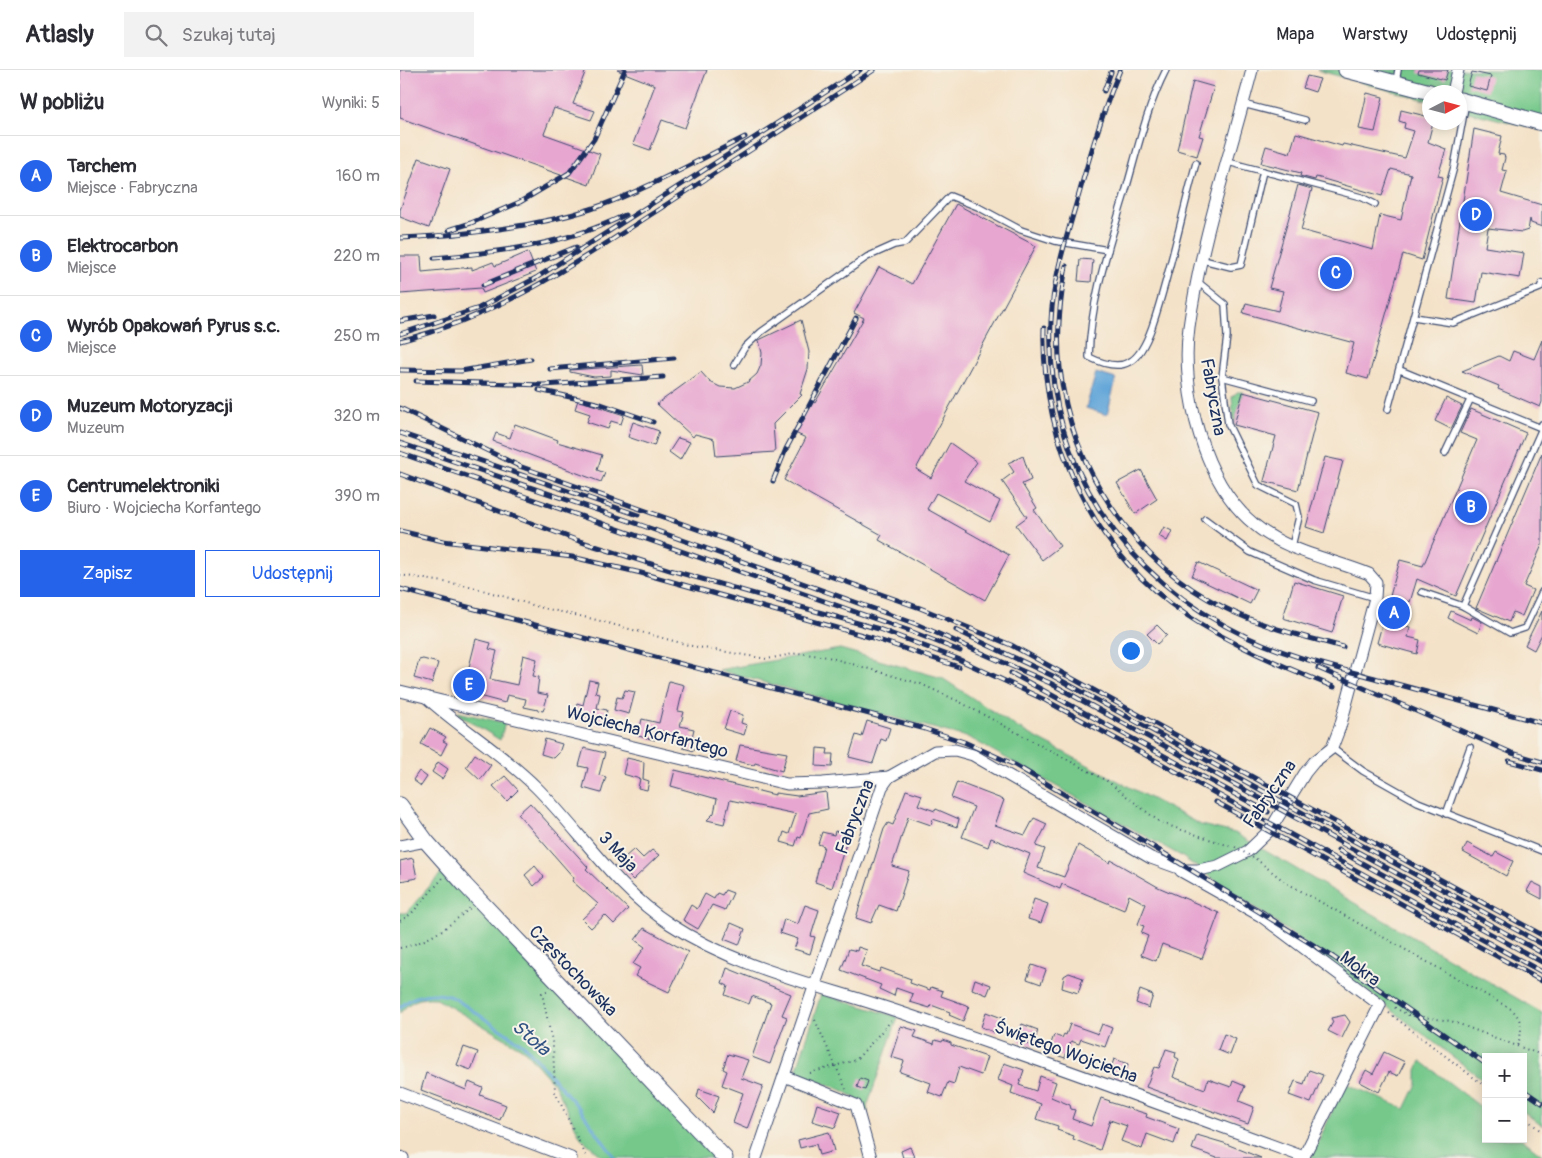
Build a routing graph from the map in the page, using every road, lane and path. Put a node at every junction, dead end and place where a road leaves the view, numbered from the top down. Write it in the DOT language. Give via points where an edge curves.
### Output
graph roads {
  1 [pos="1166,70"];
  2 [pos="1252,70"];
  3 [pos="1346,70"];
  4 [pos="1458,70"];
  5 [pos="1397,77"];
  6 [pos="1455,85"];
  7 [pos="1422,88"];
  8 [pos="1467,102"];
  9 [pos="1243,104"];
  10 [pos="1305,120"];
  11 [pos="1542,123"];
  12 [pos="1459,130"];
  13 [pos="1228,162"];
  14 [pos="1196,163"];
  15 [pos="1263,171"];
  16 [pos="1375,204"];
  17 [pos="1108,250"];
  18 [pos="1202,260"];
  19 [pos="1198,282"];
  20 [pos="1542,283"];
  21 [pos="1414,317"];
  22 [pos="734,365"];
  23 [pos="1400,370"];
  24 [pos="1222,377"];
  25 [pos="1471,398"];
  26 [pos="1311,400"];
  27 [pos="1388,409"];
  28 [pos="1542,427"];
  29 [pos="1445,453"];
  30 [pos="1205,519"];
  31 [pos="1292,546"];
  32 [pos="400,574"];
  33 [pos="1422,592"];
  34 [pos="1542,592"];
  35 [pos="1375,598"];
  36 [pos="1463,606"];
  37 [pos="400,691"];
  38 [pos="426,697"];
  39 [pos="1470,747"];
  40 [pos="1332,748"];
  41 [pos="889,777"];
  42 [pos="400,805"];
  43 [pos="1446,814"];
  44 [pos="426,841"];
  45 [pos="400,846"];
  46 [pos="1542,851"];
  47 [pos="1176,869"];
  48 [pos="452,870"];
  49 [pos="472,907"];
  50 [pos="400,921"];
  51 [pos="400,948"];
  52 [pos="814,986"];
  53 [pos="549,993"];
  54 [pos="1380,1006"];
  55 [pos="899,1012"];
  56 [pos="813,1016"];
  57 [pos="1518,1046"];
  58 [pos="1542,1055"];
  59 [pos="836,1066"];
  60 [pos="788,1078"];
  61 [pos="1482,1084"];
  62 [pos="400,1093"];
  63 [pos="852,1102"];
  64 [pos="1527,1119"];
  65 [pos="1542,1132"];
  66 [pos="571,1158"];
  67 [pos="587,1158"];
  68 [pos="724,1158"];
  69 [pos="756,1158"];
  70 [pos="871,1158"];
  71 [pos="1303,1158"];
  1 -- 17 [label="lane" via="1149,108"];
  2 -- 9 [label="street, Fabryczna"];
  3 -- 5 [label="street"];
  4 -- 6 [label="street"];
  5 -- 7 [label="street"];
  8 -- 11 [label="street"];
  9 -- 10 [label="lane"];
  9 -- 13 [label="street, Fabryczna"];
  12 -- 21 [label="lane" via="1454,167"];
  13 -- 15 [label="lane"];
  13 -- 18 [label="street, Fabryczna"];
  14 -- 17 [label="lane" via="1151,328 1136,357 1128,363 1116,365 1089,357 1090,333"];
  15 -- 16 [label="lane" via="1361,197"];
  15 -- 18 [label="lane" via="1241,265 1232,267"];
  17 -- 22 [label="lane" via="1055,241 1021,230 950,196 905,243 894,244 867,257 761,332 745,347"];
  18 -- 19 [label="street, Fabryczna"];
  19 -- 24 [label="lane" via="1225,304 1227,336"];
  19 -- 31 [label="street, Fabryczna" via="1189,328 1188,375 1200,437 1212,468 1239,509 1256,526"];
  20 -- 21 [label="lane" via="1540,288 1453,323"];
  21 -- 23 [label="lane"];
  23 -- 25 [label="lane"];
  23 -- 27 [label="lane"];
  24 -- 26 [label="lane"];
  24 -- 31 [label="lane" via="1228,424 1258,485 1296,504 1299,517"];
  25 -- 28 [label="lane"];
  25 -- 29 [label="lane"];
  28 -- 36 [label="lane"];
  30 -- 35 [label="lane" via="1250,552 1314,580"];
  31 -- 35 [label="street, Fabryczna" via="1369,574 1376,582"];
  32 -- 57 [label="path, bridge" via="469,586 692,646 767,660 798,654 828,657 921,684 1107,781 1161,822 1255,858 1285,882 1511,1009 1521,1024"];
  33 -- 36 [label="lane"];
  34 -- 36 [label="lane" via="1525,628 1510,633"];
  35 -- 40 [label="street, Fabryczna"];
  37 -- 38 [label="street, Wojciecha Korfantego"];
  38 -- 41 [label="street, Wojciecha Korfantego" via="787,784"];
  38 -- 52 [label="street, 3 Maja" via="475,738 508,760 647,907 692,937 729,956"];
  39 -- 43 [label="lane"];
  40 -- 43 [label="lane" via="1385,784"];
  40 -- 47 [label="street, Fabryczna" via="1314,762 1270,830 1248,851 1218,866 1198,870"];
  41 -- 47 [label="street, Fabryczna" via="935,751 955,750 973,755 1151,858"];
  41 -- 52 [label="street, Fabryczna" via="882,787"];
  42 -- 44 [label="street, Częstochowska"];
  43 -- 46 [label="lane"];
  44 -- 45 [label="street"];
  44 -- 48 [label="street, Częstochowska"];
  47 -- 54 [label="street, Mokra" via="1261,916"];
  48 -- 50 [label="path" via="428,892 411,914"];
  48 -- 68 [label="street, Częstochowska"];
  49 -- 51 [label="path" via="430,939"];
  52 -- 55 [label="street, Świętego Wojciecha"];
  52 -- 60 [label="street, Fabryczna"];
  53 -- 67 [label="path" via="546,990 542,993 553,1046 554,1085"];
  54 -- 57 [label="path" via="1394,1006 1408,1015 1451,1021"];
  54 -- 61 [label="path"];
  54 -- 71 [label="street, Mokra"];
  55 -- 59 [label="path" via="856,1060"];
  55 -- 71 [label="street, Świętego Wojciecha"];
  56 -- 59 [label="path"];
  57 -- 58 [label="path"];
  59 -- 60 [label="path"];
  59 -- 63 [label="path"];
  60 -- 63 [label="street"];
  60 -- 69 [label="street, Fabryczna"];
  62 -- 66 [label="street"];
  63 -- 70 [label="street" via="858,1109"];
  64 -- 65 [label="path"];
}
